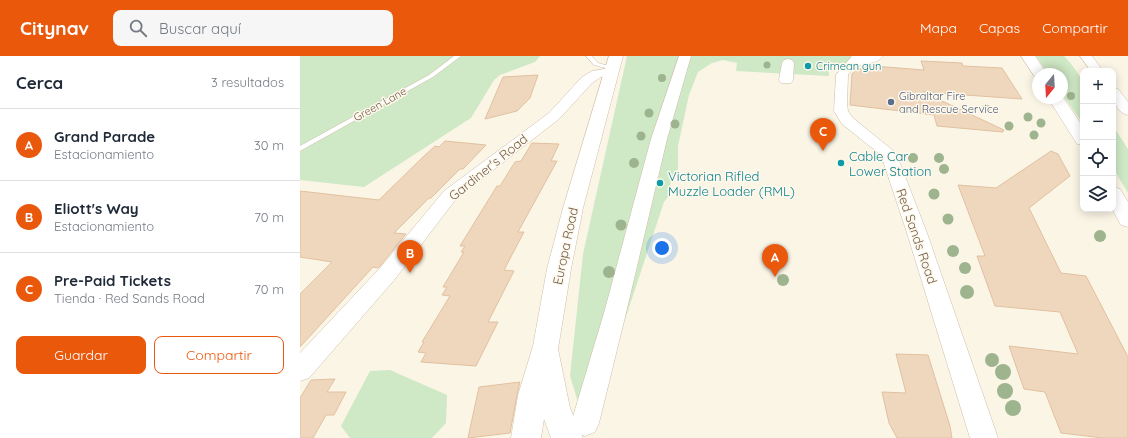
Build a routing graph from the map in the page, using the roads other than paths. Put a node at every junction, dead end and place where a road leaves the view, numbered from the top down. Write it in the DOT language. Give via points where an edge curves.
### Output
graph roads {
  1 [pos="458,56"];
  2 [pos="589,56"];
  3 [pos="877,56"];
  4 [pos="1028,56"];
  5 [pos="1086,56"];
  6 [pos="685,57"];
  7 [pos="857,58"];
  8 [pos="788,63"];
  9 [pos="613,66"];
  10 [pos="1036,68"];
  11 [pos="1095,68"];
  12 [pos="786,80"];
  13 [pos="1116,96"];
  14 [pos="1060,104"];
  15 [pos="1128,111"];
  16 [pos="1080,135"];
  17 [pos="300,150"];
  18 [pos="1116,198"];
  19 [pos="1128,220"];
  20 [pos="546,346"];
  21 [pos="300,370"];
  22 [pos="577,430"];
  23 [pos="526,438"];
  24 [pos="984,438"];
  1 -- 17 [label="lane, Green Lane" via="430,76"];
  2 -- 9 [label="lane" via="596,64"];
  3 -- 7 [label="street" via="873,59"];
  4 -- 10 [label="main road"];
  5 -- 11 [label="street"];
  6 -- 22 [label="street" via="659,139 615,313"];
  7 -- 24 [label="street, Red Sands Road" via="842,75 841,111 847,121 888,153"];
  8 -- 12 [label="street"];
  9 -- 20 [label="main road, Europa Road" via="573,208 559,269"];
  9 -- 21 [label="street, Gardiner's Road" via="587,80 554,116 450,195 388,273"];
  13 -- 15 [label="street"];
  14 -- 16 [label="main road"];
  18 -- 19 [label="main road"];
  20 -- 22 [label="main road" via="554,407 563,431"];
  20 -- 23 [label="main road, Europa Road" via="532,395"];
}
